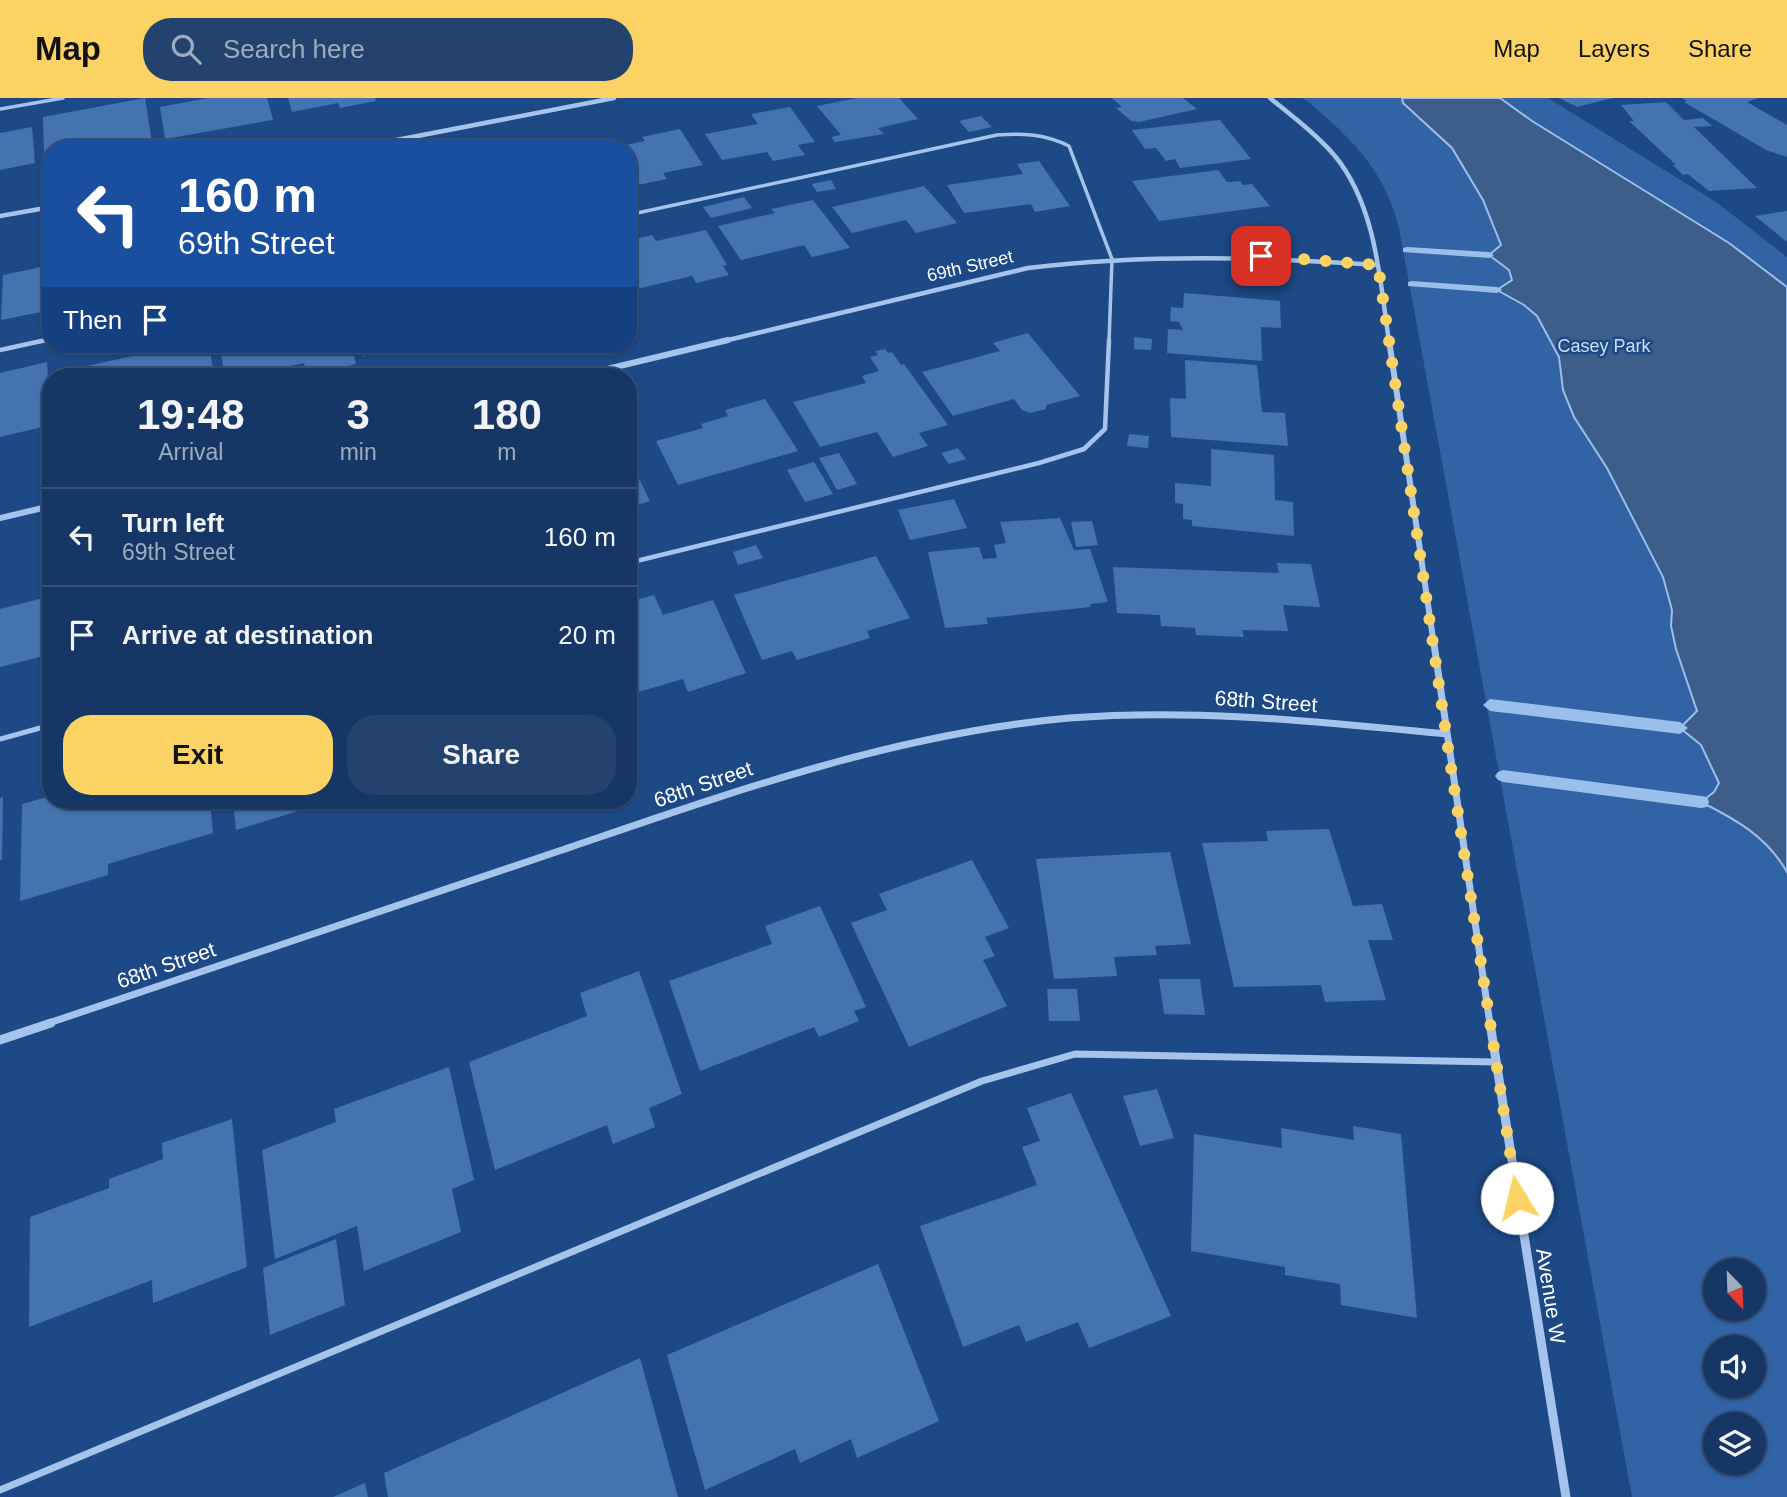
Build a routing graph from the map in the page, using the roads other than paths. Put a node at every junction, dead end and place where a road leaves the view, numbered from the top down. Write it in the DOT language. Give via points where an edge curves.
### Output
graph roads {
  1 [pos="62,98"];
  2 [pos="614,98"];
  3 [pos="1270,98"];
  4 [pos="0,109"];
  5 [pos="397,140"];
  6 [pos="42,208"];
  7 [pos="637,213"];
  8 [pos="0,216"];
  9 [pos="1112,259"];
  10 [pos="1378,265"];
  11 [pos="42,342"];
  12 [pos="0,350"];
  13 [pos="611,368"];
  14 [pos="42,508"];
  15 [pos="0,518"];
  16 [pos="637,561"];
  17 [pos="42,728"];
  18 [pos="1446,734"];
  19 [pos="0,740"];
  20 [pos="0,1040"];
  21 [pos="1496,1062"];
  22 [pos="0,1490"];
  23 [pos="1566,1497"];
  1 -- 4 [label="lane"];
  2 -- 5 [label="street"];
  3 -- 10 [label="street, Avenue W" via="1343,166 1360,201"];
  6 -- 8 [label="street"];
  7 -- 9 [label="lane" via="997,135 1028,133 1052,136 1069,146"];
  9 -- 10 [label="street, 69th Street" via="1202,255"];
  9 -- 13 [label="street, 69th Street" via="979,278"];
  9 -- 16 [label="lane" via="1105,429 1084,449"];
  10 -- 18 [label="street, Avenue W"];
  11 -- 12 [label="lane"];
  14 -- 15 [label="street"];
  17 -- 19 [label="lane"];
  18 -- 20 [label="street, 68th Street" via="1245,716 1163,714 1009,724 876,749 782,775"];
  18 -- 21 [label="street, Avenue W"];
  21 -- 22 [label="lane" via="1075,1054 982,1080"];
  21 -- 23 [label="street, Avenue W"];
}
